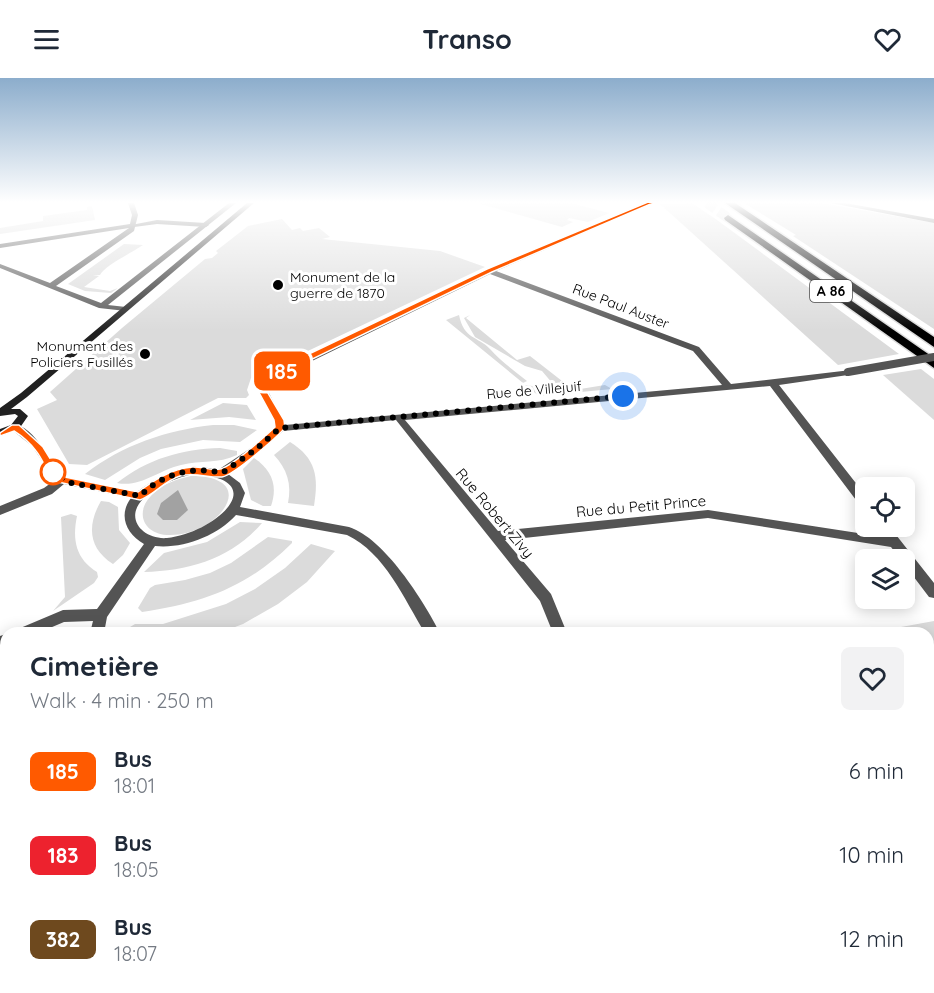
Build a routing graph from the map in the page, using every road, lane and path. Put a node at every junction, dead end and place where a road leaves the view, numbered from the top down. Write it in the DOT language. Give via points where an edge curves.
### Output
graph roads {
  1 [pos="110,246"];
  2 [pos="179,246"];
  3 [pos="199,246"];
  4 [pos="550,246"];
  5 [pos="767,246"];
  6 [pos="791,246"];
  7 [pos="0,266"];
  8 [pos="490,271"];
  9 [pos="51,286"];
  10 [pos="102,306"];
  11 [pos="123,309"];
  12 [pos="934,344"];
  13 [pos="934,357"];
  14 [pos="934,364"];
  15 [pos="772,383"];
  16 [pos="728,387"];
  17 [pos="24,395"];
  18 [pos="0,413"];
  19 [pos="21,413"];
  20 [pos="398,417"];
  21 [pos="15,427"];
  22 [pos="280,428"];
  23 [pos="0,433"];
  24 [pos="222,473"];
  25 [pos="62,480"];
  26 [pos="855,491"];
  27 [pos="140,496"];
  28 [pos="233,510"];
  29 [pos="0,511"];
  30 [pos="496,536"];
  31 [pos="890,537"];
  32 [pos="152,541"];
  33 [pos="895,543"];
  34 [pos="934,593"];
  35 [pos="101,615"];
  36 [pos="37,627"];
  37 [pos="98,627"];
  38 [pos="428,627"];
  39 [pos="558,627"];
  1 -- 9 [label="street"];
  2 -- 10 [label="street"];
  3 -- 11 [label="main road"];
  4 -- 8 [label="street"];
  5 -- 14 [label="highway, A 86"];
  6 -- 12 [label="highway, A 86"];
  7 -- 9 [label="street"];
  8 -- 16 [label="street, Rue Paul Auster" via="696,349"];
  8 -- 22 [label="street" via="265,380 261,389"];
  9 -- 10 [label="street"];
  10 -- 11 [label="street"];
  11 -- 17 [label="main road"];
  13 -- 15 [label="street, Rue de Villejuif, bridge"];
  15 -- 16 [label="street, Rue de Villejuif"];
  15 -- 26 [label="street"];
  16 -- 20 [label="street, Rue de Villejuif"];
  17 -- 18 [label="main road"];
  17 -- 19 [label="main road"];
  18 -- 19 [label="main road"];
  19 -- 21 [label="main road" via="23,419"];
  20 -- 22 [label="street, Rue de Villejuif"];
  20 -- 30 [label="street, Rue Robert Zivy"];
  21 -- 23 [label="main road"];
  21 -- 25 [label="street" via="36,444"];
  22 -- 24 [label="street"];
  24 -- 27 [label="street" via="193,470 176,474 160,480"];
  24 -- 28 [label="street" via="238,488"];
  25 -- 27 [label="street"];
  25 -- 29 [label="street" via="48,491"];
  27 -- 32 [label="street" via="130,513 131,525 139,535"];
  28 -- 32 [label="street" via="224,522 189,540"];
  28 -- 38 [label="street" via="361,535 379,552"];
  30 -- 33 [label="street, Rue du Petit Prince" via="708,514"];
  30 -- 39 [label="street, Rue Robert Zivy" via="549,603"];
  31 -- 33 [label="street"];
  32 -- 35 [label="street"];
  33 -- 34 [label="street"];
  35 -- 36 [label="street" via="63,616"];
  35 -- 37 [label="street"];
}
